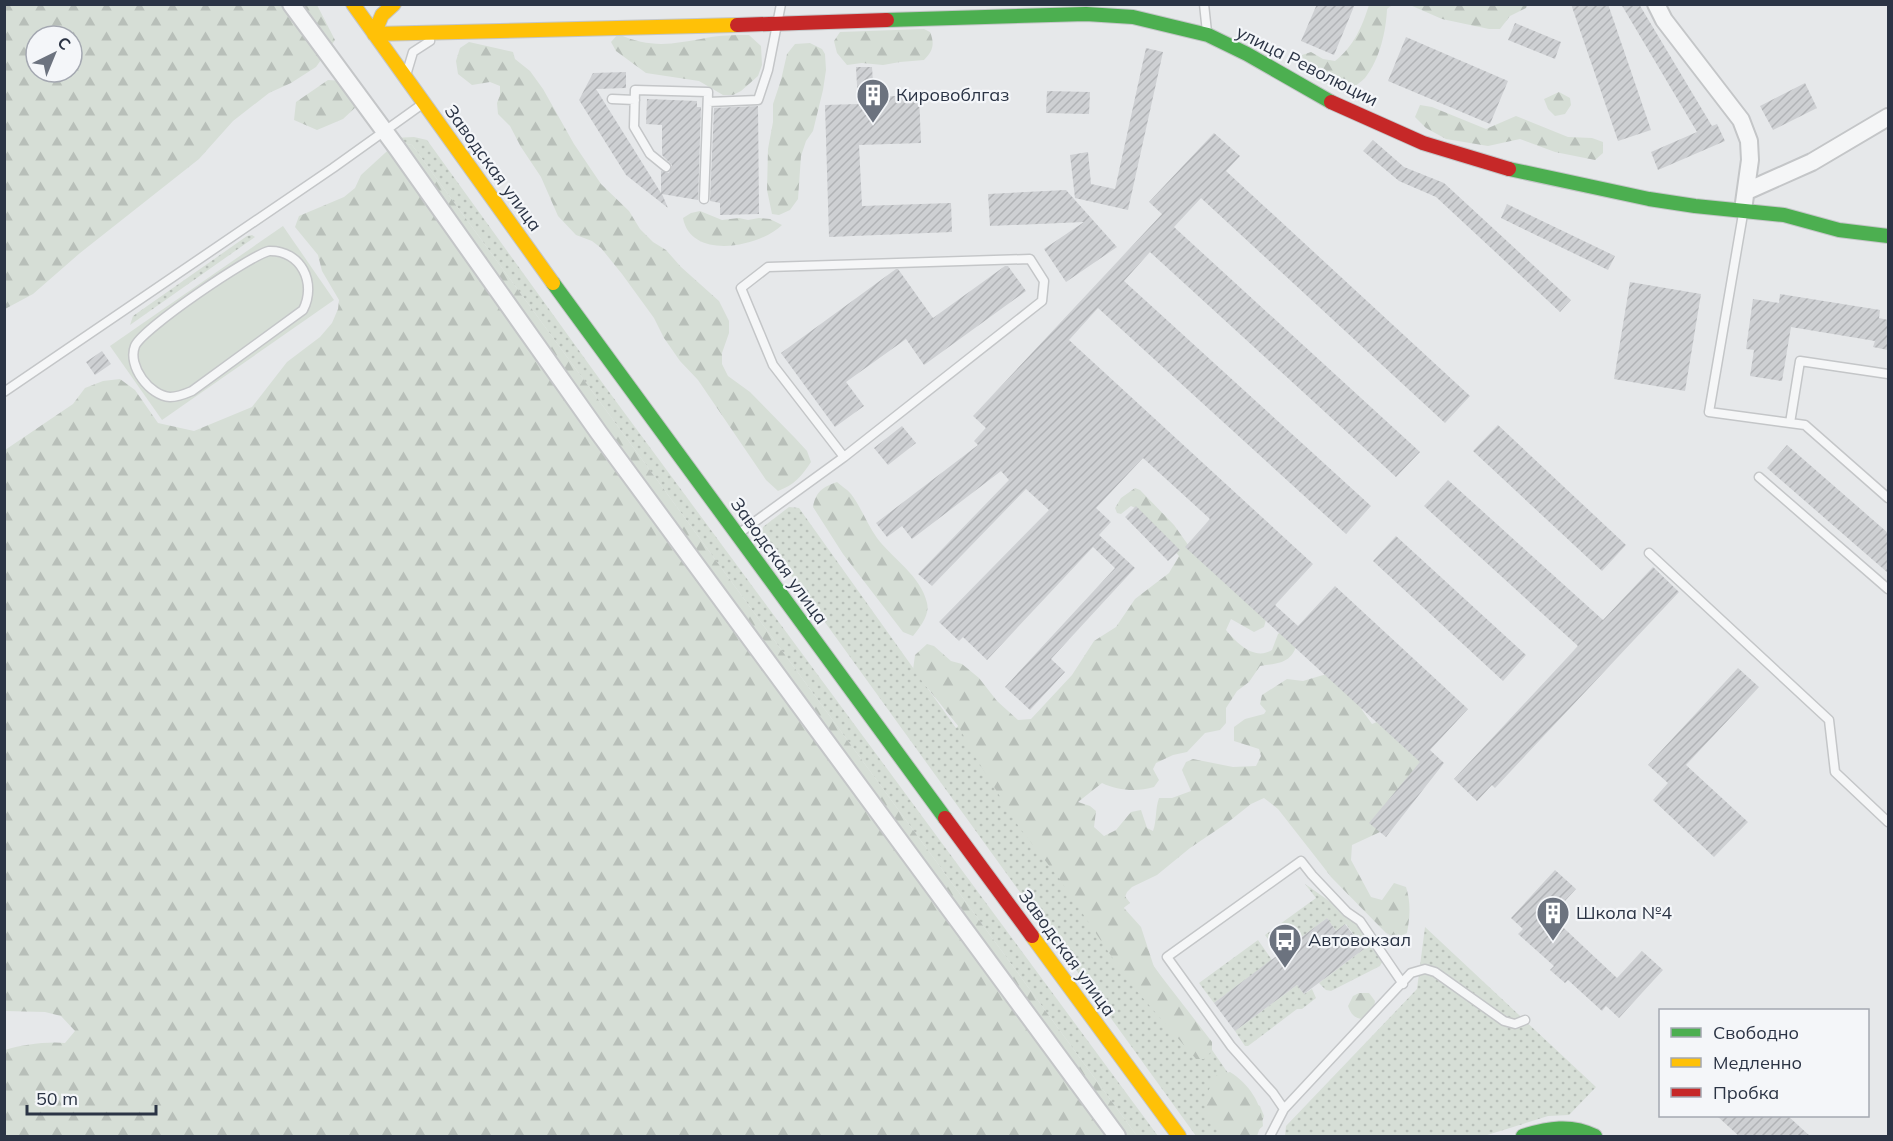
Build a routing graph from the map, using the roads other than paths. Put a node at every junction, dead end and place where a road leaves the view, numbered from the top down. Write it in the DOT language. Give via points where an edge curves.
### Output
graph roads {
  1 [pos="291,4"];
  2 [pos="353,4"];
  3 [pos="394,4"];
  4 [pos="1204,4"];
  5 [pos="1656,4"];
  6 [pos="781,5"];
  7 [pos="777,23"];
  8 [pos="374,33"];
  9 [pos="447,33"];
  10 [pos="1208,35"];
  11 [pos="406,78"];
  12 [pos="612,99"];
  13 [pos="635,100"];
  14 [pos="708,102"];
  15 [pos="424,103"];
  16 [pos="1888,117"];
  17 [pos="385,132"];
  18 [pos="666,167"];
  19 [pos="1747,191"];
  20 [pos="704,199"];
  21 [pos="1743,210"];
  22 [pos="1888,236"];
  23 [pos="284,253"];
  24 [pos="1888,374"];
  25 [pos="4,392"];
  26 [pos="1790,423"];
  27 [pos="844,457"];
  28 [pos="1759,477"];
  29 [pos="1888,498"];
  30 [pos="738,535"];
  31 [pos="1649,553"];
  32 [pos="1888,589"];
  33 [pos="1888,822"];
  34 [pos="1403,984"];
  35 [pos="1525,1020"];
  36 [pos="1284,1108"];
  37 [pos="1568,1132"];
  38 [pos="1117,1137"];
  39 [pos="1179,1137"];
  40 [pos="1270,1137"];
  41 [pos="1523,1137"];
  42 [pos="1595,1137"];
  1 -- 17 [label="street"];
  2 -- 8 [label="street, Заводская улица"];
  3 -- 8 [label="street" via="382,15"];
  4 -- 10 [label="lane"];
  5 -- 19 [label="street" via="1664,20 1741,120 1749,141"];
  6 -- 7 [label="lane"];
  7 -- 9 [label="street, улица Революции"];
  7 -- 10 [label="street, улица Революции" via="882,16 1135,14"];
  7 -- 14 [label="lane" via="758,100"];
  8 -- 9 [label="street, улица Революции"];
  8 -- 11 [label="street, Заводская улица"];
  9 -- 11 [label="lane" via="413,52"];
  10 -- 21 [label="street, улица Революции" via="1339,106 1423,143 1493,165 1576,184 1672,203"];
  11 -- 15 [label="street, Заводская улица"];
  12 -- 13 [label="lane"];
  13 -- 14 [label="lane" via="635,90 708,92"];
  13 -- 18 [label="lane" via="634,127 650,154"];
  14 -- 20 [label="lane"];
  15 -- 17 [label="lane"];
  15 -- 30 [label="street, Заводская улица"];
  16 -- 19 [label="street" via="1812,162"];
  17 -- 25 [label="lane"];
  17 -- 38 [label="street" via="599,433"];
  19 -- 21 [label="street"];
  21 -- 22 [label="street, улица Революции"];
  21 -- 26 [label="lane" via="1709,412"];
  23 -- 23 [label="lane" via="269,251 256,255 144,334 134,355 137,369 148,386 170,397 192,391 303,310 309,292 307,277"];
  24 -- 26 [label="lane" via="1800,361"];
  26 -- 29 [label="lane" via="1805,425"];
  27 -- 27 [label="lane" via="1042,301 1044,281 1030,259 768,267 741,288 773,365"];
  27 -- 30 [label="lane"];
  28 -- 32 [label="lane"];
  30 -- 39 [label="street, Заводская улица"];
  31 -- 33 [label="lane" via="1828,720 1835,772"];
  34 -- 35 [label="lane" via="1411,973 1425,969 1504,1021 1515,1024"];
  34 -- 36 [label="lane"];
  34 -- 36 [label="lane" via="1360,921 1340,905 1301,861 1167,957 1231,1046"];
  36 -- 40 [label="lane"];
  37 -- 41 [label="street" via="1557,1127"];
  37 -- 42 [label="street" via="1587,1131"];
}
